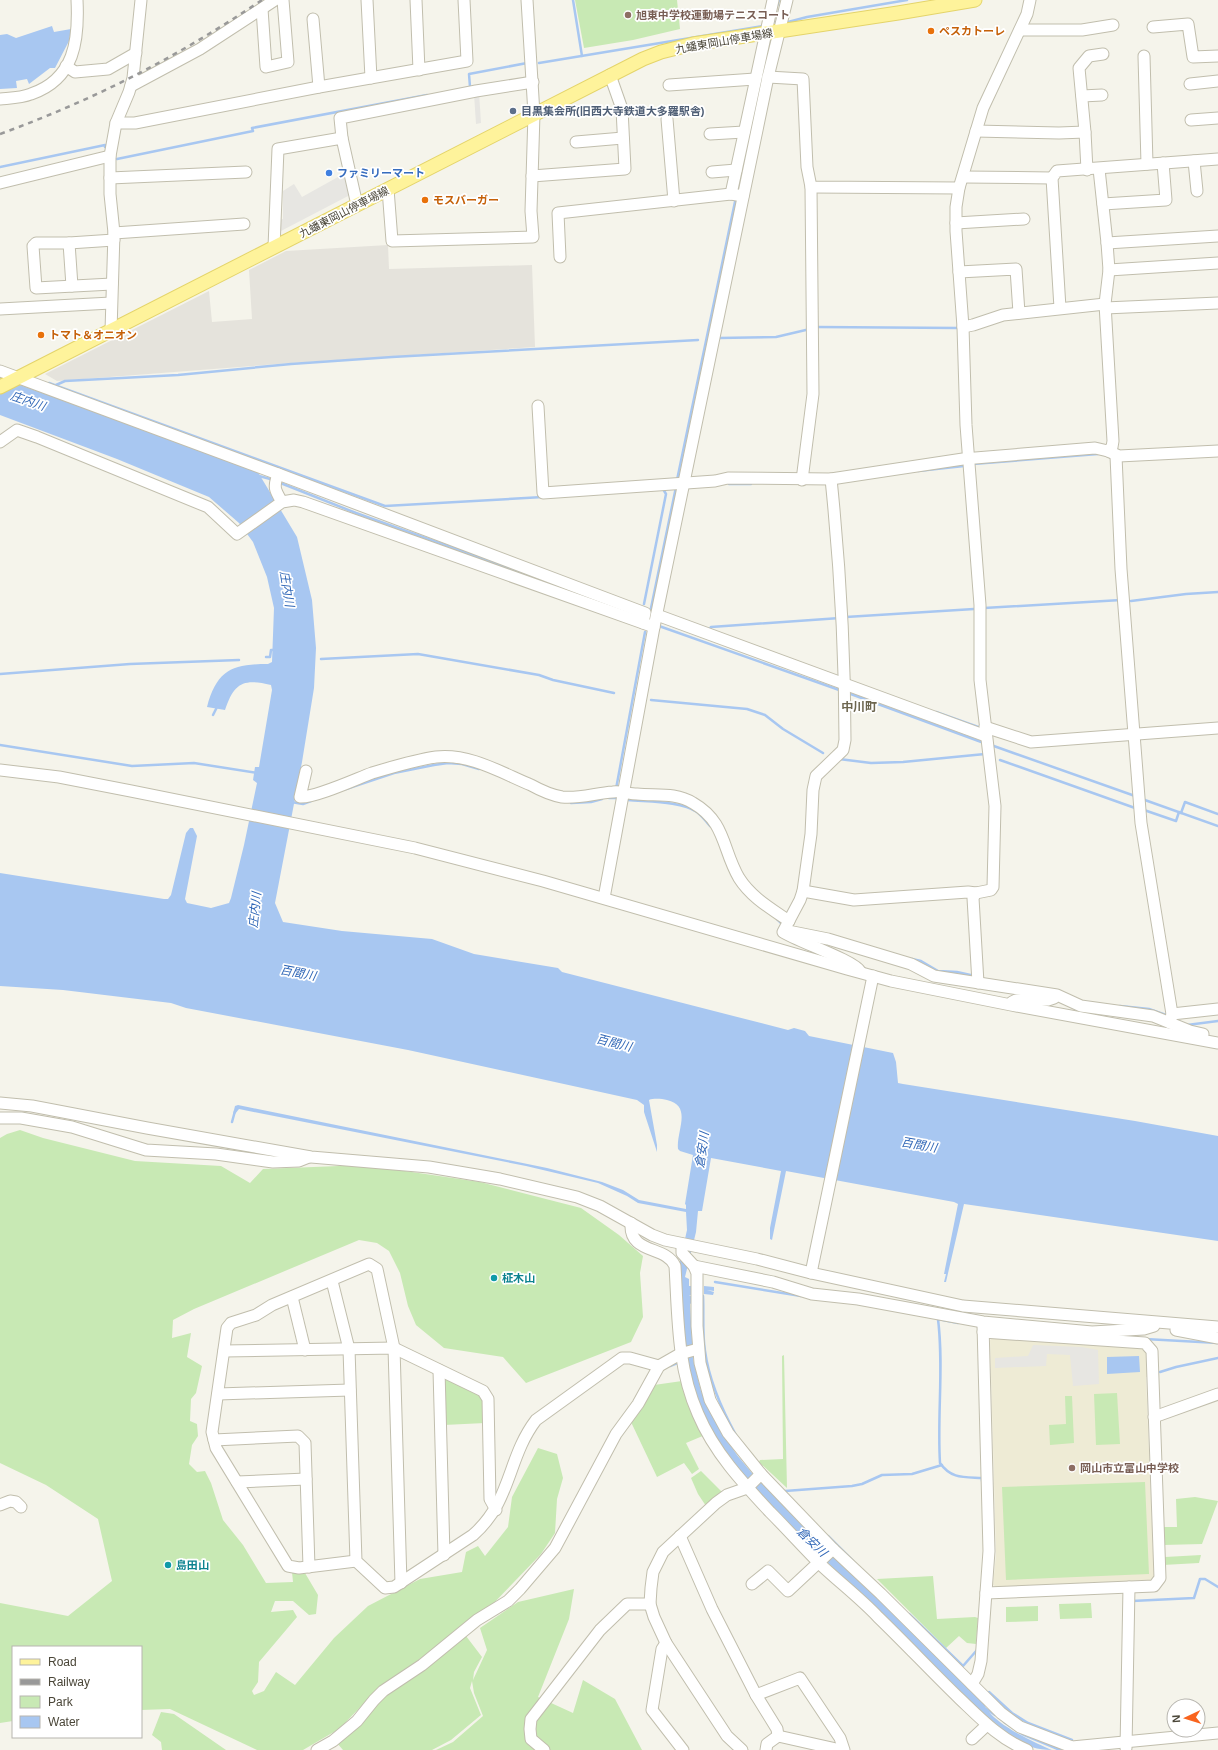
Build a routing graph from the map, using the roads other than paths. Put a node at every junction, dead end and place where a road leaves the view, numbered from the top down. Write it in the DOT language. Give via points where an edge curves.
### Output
graph roads {
  1 [pos="77,0"];
  2 [pos="140,0"];
  3 [pos="275,0"];
  4 [pos="283,0"];
  5 [pos="366,0"];
  6 [pos="416,0"];
  7 [pos="464,0"];
  8 [pos="527,0"];
  9 [pos="773,0"];
  10 [pos="786,0"];
  11 [pos="975,0"];
  12 [pos="1030,0"];
  13 [pos="262,9"];
  14 [pos="313,18"];
  15 [pos="1113,26"];
  16 [pos="1153,27"];
  17 [pos="770,30"];
  18 [pos="1020,30"];
  19 [pos="136,53"];
  20 [pos="1103,54"];
  21 [pos="1144,56"];
  22 [pos="1218,56"];
  23 [pos="66,66"];
  24 [pos="419,70"];
  25 [pos="610,75"];
  26 [pos="768,77"];
  27 [pos="371,78"];
  28 [pos="755,79"];
  29 [pos="1218,81"];
  30 [pos="533,82"];
  31 [pos="1190,84"];
  32 [pos="669,85"];
  33 [pos="131,86"];
  34 [pos="319,87"];
  35 [pos="1082,96"];
  36 [pos="1102,96"];
  37 [pos="0,99"];
  38 [pos="534,114"];
  39 [pos="1218,118"];
  40 [pos="667,119"];
  41 [pos="1191,120"];
  42 [pos="116,123"];
  43 [pos="976,131"];
  44 [pos="744,132"];
  45 [pos="1085,132"];
  46 [pos="710,134"];
  47 [pos="342,138"];
  48 [pos="623,138"];
  49 [pos="576,142"];
  50 [pos="110,156"];
  51 [pos="1218,159"];
  52 [pos="1194,161"];
  53 [pos="1163,163"];
  54 [pos="1147,164"];
  55 [pos="1099,169"];
  56 [pos="736,170"];
  57 [pos="1087,170"];
  58 [pos="246,172"];
  59 [pos="712,172"];
  60 [pos="532,176"];
  61 [pos="963,177"];
  62 [pos="110,178"];
  63 [pos="1052,178"];
  64 [pos="0,183"];
  65 [pos="811,186"];
  66 [pos="959,188"];
  67 [pos="388,189"];
  68 [pos="1197,191"];
  69 [pos="737,195"];
  70 [pos="674,200"];
  71 [pos="1103,204"];
  72 [pos="357,205"];
  73 [pos="1024,219"];
  74 [pos="956,223"];
  75 [pos="244,224"];
  76 [pos="114,236"];
  77 [pos="1218,236"];
  78 [pos="69,243"];
  79 [pos="1108,243"];
  80 [pos="274,247"];
  81 [pos="560,257"];
  82 [pos="1218,263"];
  83 [pos="1108,270"];
  84 [pos="959,272"];
  85 [pos="112,284"];
  86 [pos="72,286"];
  87 [pos="1218,302"];
  88 [pos="111,303"];
  89 [pos="1105,306"];
  90 [pos="1060,308"];
  91 [pos="0,309"];
  92 [pos="1019,313"];
  93 [pos="963,328"];
  94 [pos="111,331"];
  95 [pos="0,371"];
  96 [pos="18,379"];
  97 [pos="0,387"];
  98 [pos="538,406"];
  99 [pos="0,442"];
  100 [pos="1218,451"];
  101 [pos="1112,454"];
  102 [pos="969,459"];
  103 [pos="277,478"];
  104 [pos="831,479"];
  105 [pos="802,480"];
  106 [pos="678,483"];
  107 [pos="281,503"];
  108 [pos="657,615"];
  109 [pos="648,625"];
  110 [pos="845,686"];
  111 [pos="1218,728"];
  112 [pos="1134,734"];
  113 [pos="987,738"];
  114 [pos="0,770"];
  115 [pos="306,771"];
  116 [pos="618,792"];
  117 [pos="803,891"];
  118 [pos="976,893"];
  119 [pos="604,898"];
  120 [pos="786,925"];
  121 [pos="862,973"];
  122 [pos="873,976"];
  123 [pos="978,979"];
  124 [pos="1057,995"];
  125 [pos="1011,1005"];
  126 [pos="1218,1009"];
  127 [pos="1171,1018"];
  128 [pos="1218,1039"];
  129 [pos="1218,1043"];
  130 [pos="0,1103"];
  131 [pos="0,1118"];
  132 [pos="311,1156"];
  133 [pos="631,1223"];
  134 [pos="682,1244"];
  135 [pos="694,1266"];
  136 [pos="811,1273"];
  137 [pos="332,1281"];
  138 [pos="292,1297"];
  139 [pos="1164,1323"];
  140 [pos="983,1327"];
  141 [pos="1218,1327"];
  142 [pos="1092,1336"];
  143 [pos="1218,1338"];
  144 [pos="394,1348"];
  145 [pos="349,1349"];
  146 [pos="698,1349"];
  147 [pos="305,1350"];
  148 [pos="224,1351"];
  149 [pos="681,1359"];
  150 [pos="659,1366"];
  151 [pos="439,1370"];
  152 [pos="350,1390"];
  153 [pos="218,1394"];
  154 [pos="1218,1394"];
  155 [pos="1154,1417"];
  156 [pos="214,1440"];
  157 [pos="759,1475"];
  158 [pos="306,1479"];
  159 [pos="237,1482"];
  160 [pos="747,1488"];
  161 [pos="0,1505"];
  162 [pos="21,1507"];
  163 [pos="496,1510"];
  164 [pos="680,1536"];
  165 [pos="832,1551"];
  166 [pos="444,1555"];
  167 [pos="356,1561"];
  168 [pos="820,1562"];
  169 [pos="309,1566"];
  170 [pos="401,1583"];
  171 [pos="752,1584"];
  172 [pos="1129,1587"];
  173 [pos="986,1593"];
  174 [pos="650,1604"];
  175 [pos="666,1643"];
  176 [pos="972,1684"];
  177 [pos="756,1695"];
  178 [pos="985,1711"];
  179 [pos="987,1725"];
  180 [pos="1218,1733"];
  181 [pos="778,1736"];
  182 [pos="972,1740"];
  183 [pos="1126,1746"];
  184 [pos="317,1750"];
  185 [pos="544,1750"];
  186 [pos="683,1750"];
  187 [pos="742,1750"];
  188 [pos="766,1750"];
  189 [pos="843,1750"];
  190 [pos="1027,1750"];
  1 -- 23 [label="street" via="77,39 74,54"];
  2 -- 19 [label="street"];
  3 -- 13 [label="street"];
  4 -- 13 [label="street" via="288,62 266,67"];
  5 -- 27 [label="street"];
  6 -- 24 [label="street"];
  7 -- 24 [label="street" via="467,61"];
  8 -- 30 [label="street"];
  9 -- 17 [label="street"];
  10 -- 17 [label="street"];
  11 -- 17 [label="main road, 九蟠東岡山停車場線"];
  12 -- 18 [label="street"];
  13 -- 33 [label="street" via="200,49"];
  14 -- 34 [label="street"];
  15 -- 18 [label="street" via="1082,30"];
  16 -- 22 [label="street" via="1188,24 1193,57"];
  17 -- 25 [label="main road, 九蟠東岡山停車場線" via="677,48 643,59"];
  17 -- 26 [label="street"];
  17 -- 28 [label="street"];
  18 -- 43 [label="street" via="983,108"];
  19 -- 23 [label="street" via="108,69 75,72"];
  19 -- 33 [label="street"];
  20 -- 35 [label="street" via="1089,56 1079,68"];
  21 -- 54 [label="street"];
  23 -- 37 [label="street" via="50,84 40,90 29,95"];
  24 -- 27 [label="street"];
  25 -- 38 [label="main road, 九蟠東岡山停車場線"];
  25 -- 48 [label="street" via="622,109"];
  26 -- 65 [label="street" via="803,79 807,166"];
  26 -- 69 [label="street"];
  27 -- 34 [label="street"];
  28 -- 32 [label="street"];
  28 -- 44 [label="street"];
  29 -- 31 [label="street"];
  30 -- 38 [label="street"];
  30 -- 47 [label="street" via="340,118"];
  33 -- 42 [label="street"];
  34 -- 42 [label="street" via="135,123"];
  35 -- 36 [label="street"];
  35 -- 45 [label="street"];
  38 -- 60 [label="street"];
  38 -- 67 [label="main road, 九蟠東岡山停車場線"];
  39 -- 41 [label="street"];
  40 -- 70 [label="street"];
  42 -- 50 [label="street"];
  43 -- 45 [label="street" via="1059,134"];
  43 -- 61 [label="street"];
  44 -- 46 [label="street"];
  44 -- 56 [label="street"];
  45 -- 57 [label="street"];
  47 -- 72 [label="street"];
  47 -- 80 [label="street" via="278,149"];
  48 -- 49 [label="street"];
  48 -- 60 [label="street" via="625,169"];
  50 -- 62 [label="street"];
  50 -- 64 [label="street"];
  51 -- 52 [label="street"];
  52 -- 53 [label="street"];
  52 -- 68 [label="street"];
  53 -- 54 [label="street"];
  53 -- 71 [label="street" via="1166,200"];
  54 -- 55 [label="street"];
  55 -- 57 [label="street"];
  55 -- 71 [label="street"];
  56 -- 59 [label="street"];
  56 -- 69 [label="street"];
  57 -- 63 [label="street" via="1057,171"];
  58 -- 62 [label="street"];
  60 -- 67 [label="street" via="532,237 392,241"];
  61 -- 63 [label="street"];
  61 -- 66 [label="street"];
  62 -- 76 [label="street"];
  63 -- 90 [label="street"];
  65 -- 66 [label="street"];
  65 -- 105 [label="street" via="813,394"];
  66 -- 74 [label="street"];
  67 -- 72 [label="main road, 九蟠東岡山停車場線"];
  69 -- 70 [label="street"];
  69 -- 106 [label="street"];
  70 -- 81 [label="street" via="558,213"];
  71 -- 79 [label="street"];
  72 -- 80 [label="main road, 九蟠東岡山停車場線"];
  73 -- 74 [label="street"];
  74 -- 84 [label="street"];
  75 -- 76 [label="street"];
  76 -- 78 [label="street"];
  76 -- 85 [label="street"];
  77 -- 79 [label="street"];
  78 -- 86 [label="street"];
  78 -- 86 [label="street" via="36,243 33,246 36,288"];
  79 -- 83 [label="street"];
  80 -- 94 [label="main road, 九蟠東岡山停車場線"];
  82 -- 83 [label="street"];
  83 -- 89 [label="street"];
  84 -- 92 [label="street" via="1016,269"];
  84 -- 93 [label="street"];
  85 -- 86 [label="street"];
  85 -- 88 [label="street"];
  87 -- 89 [label="street"];
  88 -- 91 [label="street"];
  88 -- 94 [label="street"];
  89 -- 90 [label="street"];
  89 -- 101 [label="street"];
  90 -- 92 [label="street"];
  92 -- 93 [label="street" via="1003,315"];
  93 -- 102 [label="street" via="965,418"];
  94 -- 96 [label="main road, 九蟠東岡山停車場線"];
  95 -- 96 [label="street"];
  96 -- 97 [label="main road, 九蟠東岡山停車場線"];
  96 -- 103 [label="street"];
  98 -- 106 [label="street" via="544,493"];
  99 -- 107 [label="street" via="17,430 37,437 208,507 236,534"];
  100 -- 101 [label="street"];
  101 -- 102 [label="street" via="1096,448"];
  101 -- 112 [label="street"];
  102 -- 104 [label="street"];
  102 -- 113 [label="street" via="980,605 980,680"];
  103 -- 107 [label="street" via="275,490"];
  103 -- 109 [label="street" via="645,612"];
  104 -- 105 [label="street"];
  104 -- 110 [label="street" via="839,558"];
  105 -- 106 [label="street" via="765,477"];
  106 -- 108 [label="street"];
  107 -- 109 [label="street" via="294,500 312,504"];
  108 -- 109 [label="street"];
  108 -- 110 [label="street"];
  109 -- 116 [label="street"];
  110 -- 113 [label="street"];
  110 -- 117 [label="street" via="843,750 816,776"];
  111 -- 112 [label="street"];
  112 -- 113 [label="street" via="1031,742"];
  112 -- 127 [label="street" via="1149,878"];
  113 -- 118 [label="street" via="995,806 993,887 991,890"];
  114 -- 119 [label="street" via="59,777 415,848"];
  115 -- 116 [label="street" via="300,797 386,769 451,756 475,762 562,797"];
  116 -- 119 [label="street"];
  116 -- 120 [label="street" via="677,796 703,809 719,829 733,865 746,887"];
  117 -- 118 [label="street" via="854,900"];
  117 -- 120 [label="street"];
  118 -- 123 [label="street" via="973,898"];
  119 -- 121 [label="street"];
  120 -- 121 [label="street" via="783,932 858,967"];
  120 -- 123 [label="street" via="911,964 934,976"];
  121 -- 122 [label="street"];
  122 -- 125 [label="street"];
  122 -- 136 [label="street"];
  123 -- 124 [label="street"];
  124 -- 125 [label="street" via="1048,1000 1016,1000"];
  124 -- 127 [label="street" via="1081,1006"];
  125 -- 129 [label="street"];
  126 -- 127 [label="street"];
  127 -- 128 [label="street" via="1190,1031"];
  130 -- 132 [label="street" via="32,1106"];
  131 -- 132 [label="street" via="22,1118 72,1127 146,1150 216,1154 273,1162 299,1162"];
  132 -- 133 [label="street" via="429,1167 500,1179 577,1197"];
  133 -- 134 [label="street" via="652,1235"];
  133 -- 149 [label="street" via="630,1232 636,1241 669,1257 676,1266"];
  134 -- 135 [label="street" via="682,1253"];
  134 -- 136 [label="street"];
  135 -- 140 [label="street" via="773,1282 812,1294 858,1299"];
  135 -- 146 [label="street" via="697,1274"];
  136 -- 139 [label="street" via="963,1306"];
  137 -- 138 [label="street"];
  137 -- 144 [label="street" via="369,1264 377,1270"];
  137 -- 145 [label="street"];
  138 -- 147 [label="street"];
  138 -- 148 [label="street" via="256,1315 231,1323 227,1328"];
  139 -- 141 [label="street"];
  139 -- 142 [label="street" via="1144,1329"];
  139 -- 143 [label="street" via="1168,1328"];
  140 -- 142 [label="street"];
  140 -- 173 [label="street" via="989,1551"];
  142 -- 155 [label="street" via="1145,1343 1152,1351"];
  144 -- 145 [label="street"];
  144 -- 151 [label="street"];
  144 -- 170 [label="street"];
  145 -- 147 [label="street"];
  145 -- 152 [label="street"];
  146 -- 149 [label="street"];
  146 -- 157 [label="street" via="704,1380 717,1414"];
  147 -- 148 [label="street"];
  148 -- 153 [label="street"];
  149 -- 150 [label="street"];
  149 -- 160 [label="street" via="689,1392 698,1414 715,1446"];
  150 -- 163 [label="street" via="622,1358 536,1420 523,1442"];
  150 -- 184 [label="street" via="638,1404 616,1434 555,1548 520,1589 508,1601 477,1620 422,1666 383,1691 357,1721"];
  151 -- 163 [label="street" via="483,1391 488,1399 490,1500"];
  151 -- 166 [label="street"];
  152 -- 153 [label="street"];
  152 -- 167 [label="street"];
  153 -- 156 [label="street" via="212,1432"];
  154 -- 155 [label="street"];
  155 -- 172 [label="street" via="1160,1578 1154,1586"];
  156 -- 158 [label="street" via="298,1436 306,1443"];
  156 -- 159 [label="street" via="216,1448"];
  157 -- 160 [label="street"];
  157 -- 165 [label="street"];
  158 -- 159 [label="street"];
  158 -- 169 [label="street"];
  159 -- 169 [label="street" via="288,1566"];
  160 -- 164 [label="street" via="727,1495"];
  160 -- 168 [label="street"];
  161 -- 162 [label="street" via="10,1501"];
  163 -- 166 [label="street" via="474,1535"];
  164 -- 174 [label="street" via="663,1552 653,1572"];
  164 -- 177 [label="street" via="712,1609"];
  165 -- 168 [label="street"];
  165 -- 176 [label="street" via="881,1594"];
  166 -- 170 [label="street"];
  167 -- 169 [label="street"];
  167 -- 170 [label="street" via="385,1588"];
  168 -- 171 [label="street" via="788,1591 768,1571"];
  168 -- 178 [label="street" via="878,1616 927,1667"];
  172 -- 173 [label="street"];
  172 -- 183 [label="street"];
  173 -- 176 [label="street" via="981,1662"];
  174 -- 175 [label="street"];
  174 -- 185 [label="street" via="627,1604 600,1630 531,1719 531,1739"];
  175 -- 186 [label="street" via="662,1649 652,1710"];
  175 -- 187 [label="street" via="727,1736"];
  176 -- 178 [label="street"];
  177 -- 181 [label="street" via="777,1729"];
  177 -- 189 [label="street" via="800,1678 840,1738"];
  178 -- 179 [label="street"];
  178 -- 183 [label="street" via="1072,1747"];
  179 -- 182 [label="street"];
  179 -- 190 [label="street"];
  180 -- 183 [label="street"];
  181 -- 188 [label="street" via="767,1744"];
  181 -- 189 [label="street"];
}
